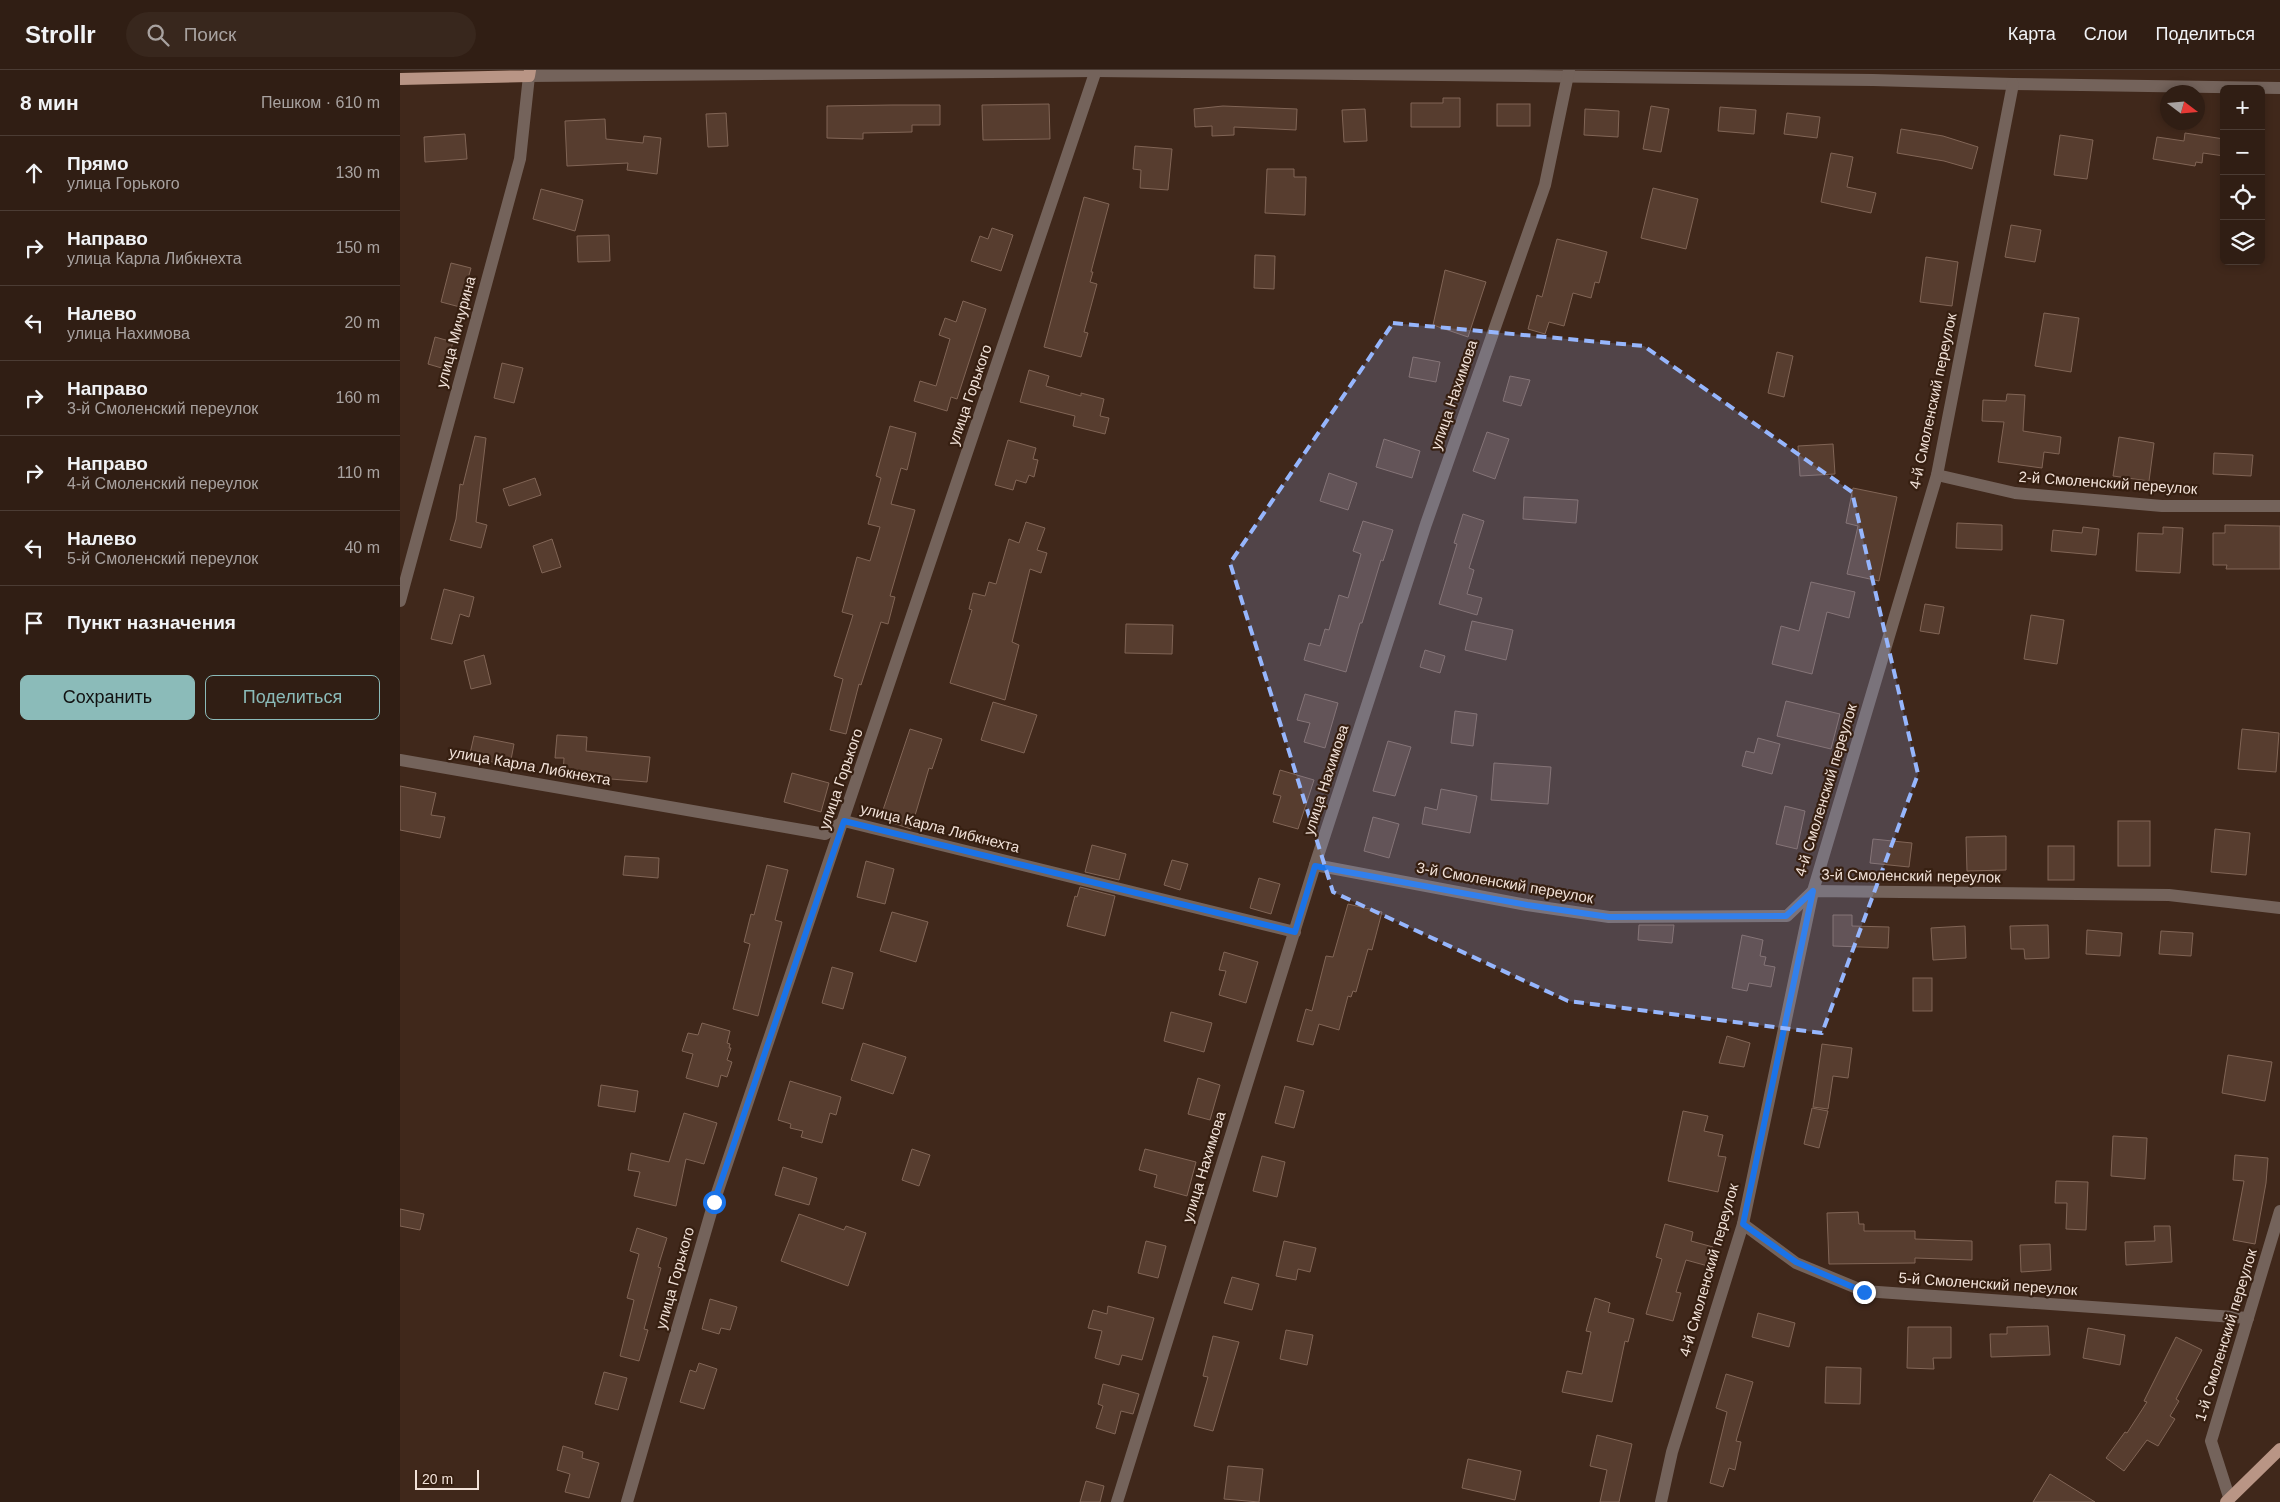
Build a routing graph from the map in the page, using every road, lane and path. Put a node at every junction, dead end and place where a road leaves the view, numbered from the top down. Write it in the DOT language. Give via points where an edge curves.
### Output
graph roads {
  1 [pos="1096,70"];
  2 [pos="530,73"];
  3 [pos="1569,73"];
  4 [pos="1873,75"];
  5 [pos="400,79"];
  6 [pos="2013,84"];
  7 [pos="2280,88"];
  8 [pos="1936,475"];
  9 [pos="2280,506"];
  10 [pos="400,601"];
  11 [pos="400,760"];
  12 [pos="844,821"];
  13 [pos="1315,866"];
  14 [pos="1813,891"];
  15 [pos="2280,908"];
  16 [pos="1295,932"];
  17 [pos="2280,1211"];
  18 [pos="1743,1224"];
  19 [pos="2248,1318"];
  20 [pos="2280,1449"];
  21 [pos="2228,1500"];
  22 [pos="627,1502"];
  23 [pos="1116,1502"];
  24 [pos="1661,1502"];
  1 -- 2 [label="street"];
  1 -- 3 [label="street"];
  1 -- 12 [label="street, улица Горького"];
  2 -- 5 [label="main road"];
  2 -- 10 [label="street, улица Мичурина" via="520,158"];
  3 -- 4 [label="street"];
  3 -- 13 [label="street, улица Нахимова" via="1545,185 1426,524"];
  4 -- 6 [label="street"];
  6 -- 7 [label="street"];
  6 -- 8 [label="street, 4-й Смоленский переулок"];
  8 -- 9 [label="street, 2-й Смоленский переулок" via="2015,493 2162,506"];
  8 -- 14 [label="street, 4-й Смоленский переулок"];
  11 -- 12 [label="street, улица Карла Либкнехта" via="824,834"];
  12 -- 16 [label="street, улица Карла Либкнехта"];
  12 -- 22 [label="street, улица Горького" via="714,1202"];
  13 -- 14 [label="street, 3-й Смоленский переулок" via="1609,917 1786,916"];
  13 -- 16 [label="street, улица Нахимова"];
  14 -- 15 [label="street, 3-й Смоленский переулок" via="2169,895"];
  14 -- 18 [label="street, 4-й Смоленский переулок"];
  16 -- 23 [label="street, улица Нахимова"];
  17 -- 19 [label="street, 1-й Смоленский переулок"];
  18 -- 19 [label="street, 5-й Смоленский переулок" via="1796,1262 1864,1292"];
  18 -- 24 [label="street, 4-й Смоленский переулок" via="1672,1452"];
  19 -- 21 [label="street, 1-й Смоленский переулок" via="2211,1441"];
  20 -- 21 [label="main road"];
}
